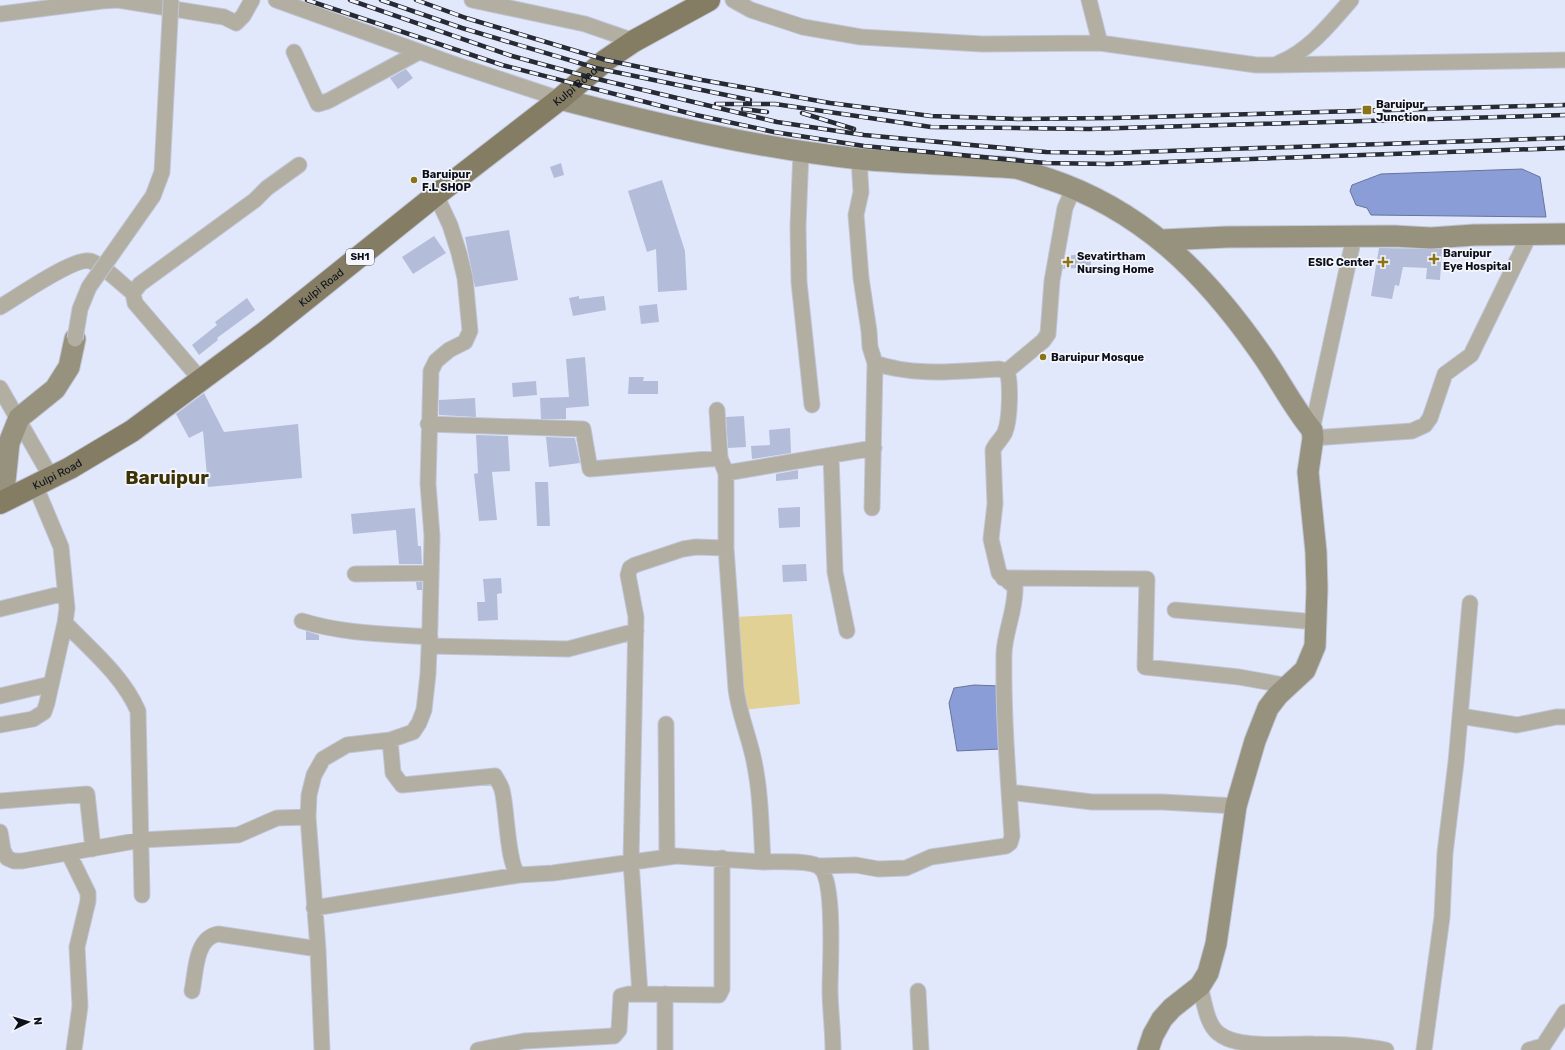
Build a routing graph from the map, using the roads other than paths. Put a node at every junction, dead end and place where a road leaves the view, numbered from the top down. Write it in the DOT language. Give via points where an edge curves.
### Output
graph roads {
  1 [pos="171,0"];
  2 [pos="252,0"];
  3 [pos="276,0"];
  4 [pos="472,0"];
  5 [pos="709,0"];
  6 [pos="733,0"];
  7 [pos="1089,0"];
  8 [pos="1351,0"];
  9 [pos="0,14"];
  10 [pos="634,41"];
  11 [pos="1100,43"];
  12 [pos="294,52"];
  13 [pos="419,52"];
  14 [pos="1565,60"];
  15 [pos="1274,65"];
  16 [pos="560,99"];
  17 [pos="801,151"];
  18 [pos="859,159"];
  19 [pos="299,165"];
  20 [pos="1074,187"];
  21 [pos="436,195"];
  22 [pos="1565,234"];
  23 [pos="1529,236"];
  24 [pos="1354,237"];
  25 [pos="1162,240"];
  26 [pos="133,293"];
  27 [pos="0,307"];
  28 [pos="76,338"];
  29 [pos="875,362"];
  30 [pos="1007,371"];
  31 [pos="201,380"];
  32 [pos="0,388"];
  33 [pos="812,405"];
  34 [pos="717,410"];
  35 [pos="19,418"];
  36 [pos="428,424"];
  37 [pos="1312,434"];
  38 [pos="874,448"];
  39 [pos="831,455"];
  40 [pos="720,458"];
  41 [pos="726,473"];
  42 [pos="43,481"];
  43 [pos="2,502"];
  44 [pos="872,508"];
  45 [pos="726,548"];
  46 [pos="431,573"];
  47 [pos="355,574"];
  48 [pos="1003,578"];
  49 [pos="65,593"];
  50 [pos="1470,603"];
  51 [pos="0,609"];
  52 [pos="1175,610"];
  53 [pos="302,622"];
  54 [pos="1316,622"];
  55 [pos="65,623"];
  56 [pos="636,631"];
  57 [pos="847,631"];
  58 [pos="430,641"];
  59 [pos="51,684"];
  60 [pos="1289,686"];
  61 [pos="0,696"];
  62 [pos="1460,716"];
  63 [pos="1565,717"];
  64 [pos="666,724"];
  65 [pos="0,725"];
  66 [pos="390,740"];
  67 [pos="1009,792"];
  68 [pos="0,801"];
  69 [pos="1236,806"];
  70 [pos="308,817"];
  71 [pos="0,832"];
  72 [pos="141,840"];
  73 [pos="93,849"];
  74 [pos="69,854"];
  75 [pos="667,857"];
  76 [pos="722,858"];
  77 [pos="630,862"];
  78 [pos="763,862"];
  79 [pos="819,866"];
  80 [pos="519,875"];
  81 [pos="142,895"];
  82 [pos="314,908"];
  83 [pos="318,949"];
  84 [pos="1200,986"];
  85 [pos="192,991"];
  86 [pos="918,991"];
  87 [pos="640,994"];
  88 [pos="665,994"];
  89 [pos="1565,1012"];
  90 [pos="563,1044"];
  91 [pos="74,1050"];
  92 [pos="322,1050"];
  93 [pos="478,1050"];
  94 [pos="665,1050"];
  95 [pos="833,1050"];
  96 [pos="921,1050"];
  97 [pos="1148,1050"];
  98 [pos="1386,1050"];
  99 [pos="1424,1050"];
  100 [pos="1529,1050"];
  1 -- 28 [label="street, bridge" via="162,172 153,196 89,287 80,309"];
  2 -- 9 [label="street" via="236,23 224,17 118,0"];
  3 -- 13 [label="street"];
  4 -- 10 [label="street" via="585,24"];
  5 -- 10 [label="main road, Kulpi Road / SH1"];
  6 -- 11 [label="street" via="751,10 803,27 861,37 982,44"];
  7 -- 11 [label="street"];
  8 -- 15 [label="street" via="1306,48 1292,58"];
  10 -- 16 [label="main road, Kulpi Road / SH1" via="596,68"];
  11 -- 15 [label="street" via="1256,65"];
  12 -- 13 [label="street" via="318,104"];
  13 -- 16 [label="street"];
  14 -- 15 [label="street"];
  16 -- 17 [label="main road" via="719,138"];
  16 -- 21 [label="main road, Kulpi Road / SH1"];
  17 -- 18 [label="main road"];
  17 -- 33 [label="street" via="799,282"];
  18 -- 20 [label="main road" via="1015,168"];
  18 -- 29 [label="street" via="861,192 856,215 861,278 870,347"];
  19 -- 26 [label="street" via="140,284"];
  20 -- 25 [label="main road" via="1125,214"];
  20 -- 30 [label="street" via="1065,208 1052,281 1048,334"];
  21 -- 31 [label="main road, Kulpi Road / SH1" via="264,333"];
  21 -- 36 [label="street" via="459,253 465,278 470,331 465,342 445,353 431,370"];
  22 -- 23 [label="main road"];
  23 -- 24 [label="main road"];
  23 -- 37 [label="street" via="1471,355 1445,374 1430,418 1425,425 1412,431"];
  24 -- 25 [label="main road"];
  24 -- 37 [label="street"];
  25 -- 37 [label="main road" via="1226,306 1260,351"];
  26 -- 27 [label="street" via="101,266 90,261 81,261 68,266"];
  26 -- 31 [label="street" via="135,303"];
  28 -- 35 [label="main road" via="69,367 55,389"];
  29 -- 30 [label="street" via="916,371"];
  29 -- 38 [label="street"];
  30 -- 48 [label="street" via="1010,391 1005,431 993,450 996,504 991,538 996,562"];
  31 -- 42 [label="main road, Kulpi Road / SH1" via="104,449"];
  32 -- 35 [label="street"];
  34 -- 40 [label="street"];
  35 -- 42 [label="street"];
  35 -- 43 [label="main road" via="9,443"];
  36 -- 40 [label="street" via="583,429 590,469"];
  36 -- 46 [label="street"];
  37 -- 54 [label="main road" via="1308,472 1316,552"];
  38 -- 39 [label="street"];
  38 -- 44 [label="street"];
  39 -- 41 [label="street"];
  39 -- 57 [label="street" via="834,564"];
  40 -- 41 [label="street"];
  41 -- 45 [label="street"];
  42 -- 43 [label="main road, Kulpi Road / SH1"];
  42 -- 49 [label="street" via="61,547"];
  45 -- 56 [label="street" via="683,549 630,568 628,575 635,604"];
  45 -- 78 [label="street" via="736,689 758,781"];
  46 -- 47 [label="street"];
  46 -- 58 [label="street"];
  48 -- 60 [label="street" via="1147,579 1145,666 1239,677"];
  48 -- 67 [label="street" via="1013,584 1015,592 1004,652"];
  49 -- 51 [label="street"];
  49 -- 55 [label="street"];
  50 -- 62 [label="street"];
  52 -- 54 [label="street"];
  53 -- 58 [label="street" via="350,632"];
  54 -- 60 [label="main road" via="1311,659 1305,670"];
  55 -- 59 [label="street"];
  55 -- 72 [label="street" via="123,684 132,696 138,711"];
  56 -- 58 [label="street" via="577,648 558,650"];
  56 -- 77 [label="street"];
  58 -- 66 [label="street" via="424,710 419,723 413,732"];
  59 -- 61 [label="street"];
  59 -- 65 [label="street" via="44,712 33,719"];
  60 -- 69 [label="main road" via="1268,708"];
  62 -- 63 [label="street" via="1517,725"];
  62 -- 99 [label="street" via="1445,853 1442,917"];
  64 -- 75 [label="street"];
  66 -- 70 [label="street" via="347,745 323,759 314,775"];
  66 -- 80 [label="street" via="393,774 402,785 495,776 502,788 513,866"];
  67 -- 69 [label="street" via="1092,802"];
  67 -- 79 [label="street" via="1012,836 1006,846 931,857 906,868 878,870 856,865"];
  68 -- 73 [label="street" via="87,794"];
  69 -- 84 [label="main road" via="1216,944 1208,973"];
  70 -- 72 [label="street" via="277,818 238,834"];
  70 -- 82 [label="street"];
  71 -- 74 [label="street" via="5,854 14,861"];
  72 -- 73 [label="street"];
  72 -- 81 [label="street"];
  73 -- 74 [label="street"];
  74 -- 91 [label="street" via="88,893 77,947 80,1006"];
  75 -- 76 [label="street"];
  75 -- 77 [label="street"];
  76 -- 78 [label="street"];
  76 -- 88 [label="street" via="722,989 719,995 711,996"];
  77 -- 80 [label="street" via="547,874"];
  77 -- 87 [label="street"];
  78 -- 79 [label="street" via="810,863"];
  79 -- 95 [label="street" via="825,875 829,905"];
  80 -- 82 [label="street"];
  82 -- 83 [label="street"];
  83 -- 85 [label="street" via="218,934 210,935 201,946"];
  83 -- 92 [label="street"];
  84 -- 97 [label="main road" via="1162,1019"];
  84 -- 98 [label="street" via="1212,1027 1227,1039 1257,1044 1347,1045"];
  86 -- 96 [label="street"];
  87 -- 88 [label="street"];
  87 -- 90 [label="street" via="621,996 619,1030 614,1036"];
  88 -- 94 [label="street"];
  89 -- 100 [label="street" via="1543,1046"];
  90 -- 93 [label="street" via="524,1041"];
}
